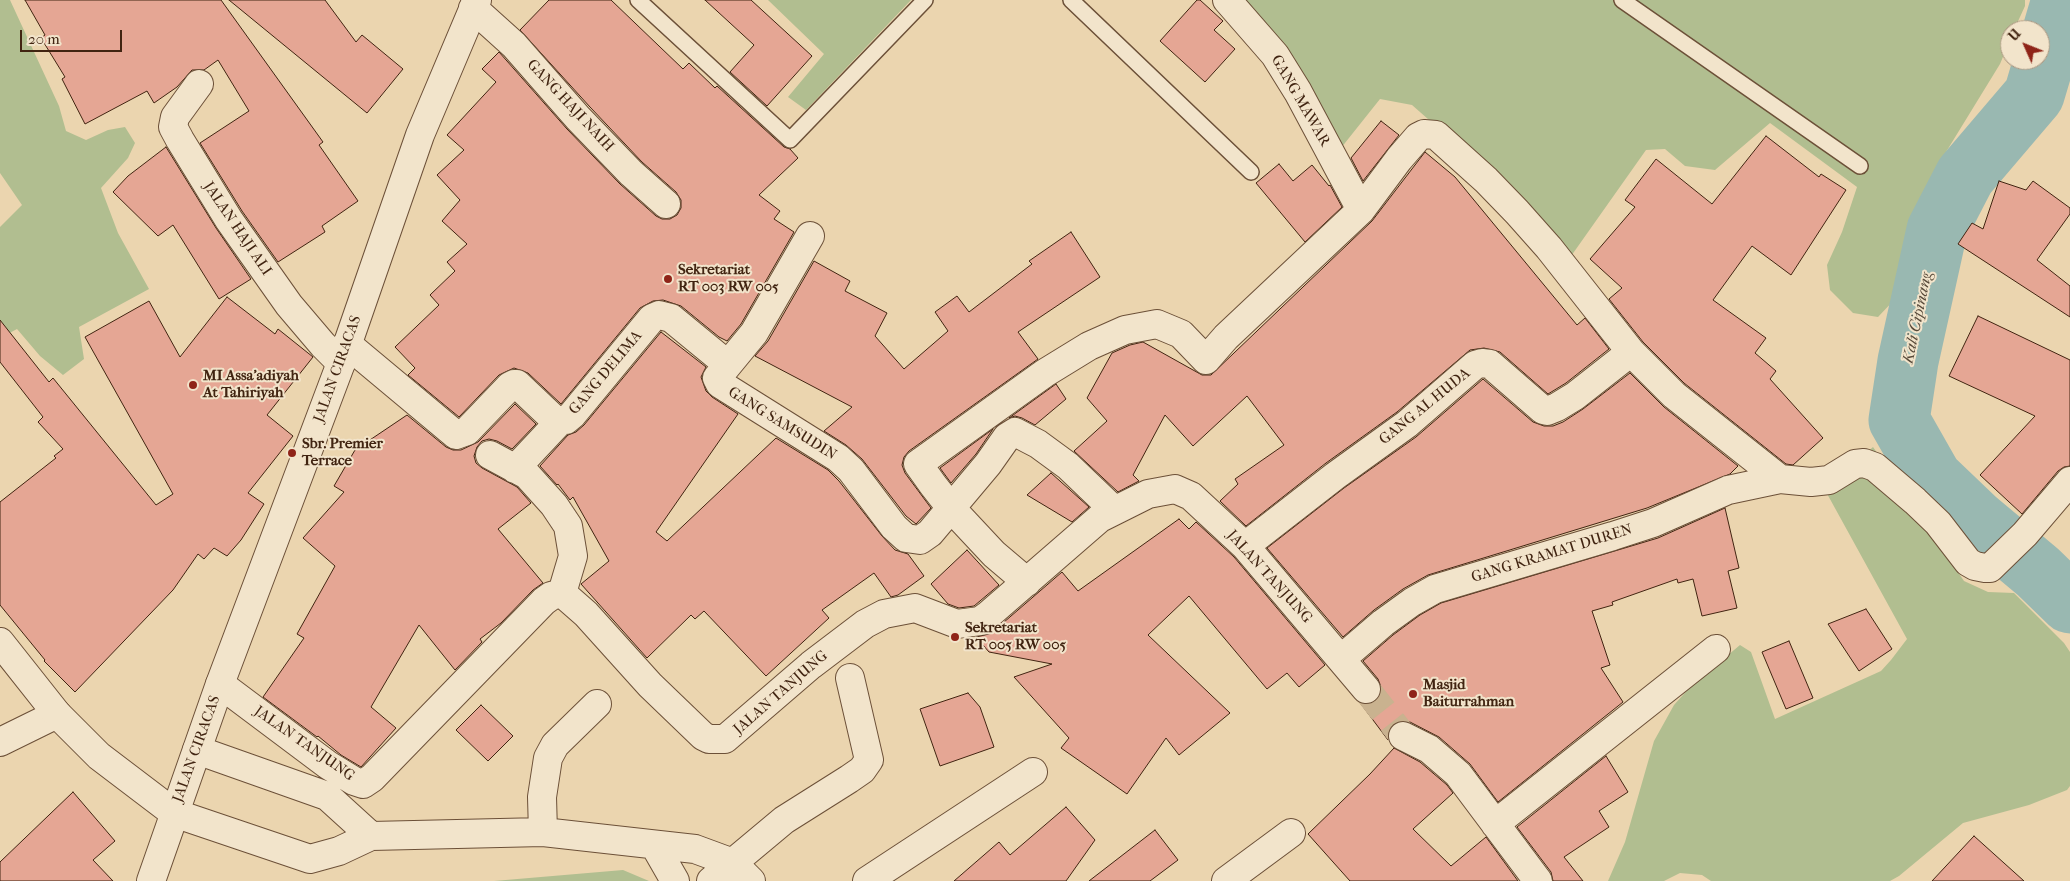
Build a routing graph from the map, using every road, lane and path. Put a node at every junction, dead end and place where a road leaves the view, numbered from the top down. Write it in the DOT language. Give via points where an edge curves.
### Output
graph roads {
  1 [pos="638,0"];
  2 [pos="925,0"];
  3 [pos="1071,0"];
  4 [pos="1227,0"];
  5 [pos="1622,0"];
  6 [pos="475,4"];
  7 [pos="199,84"];
  8 [pos="1860,166"];
  9 [pos="1250,172"];
  10 [pos="666,204"];
  11 [pos="1361,210"];
  12 [pos="810,236"];
  13 [pos="1631,352"];
  14 [pos="344,354"];
  15 [pos="727,364"];
  16 [pos="560,421"];
  17 [pos="490,455"];
  18 [pos="515,469"];
  19 [pos="1780,479"];
  20 [pos="2070,481"];
  21 [pos="951,508"];
  22 [pos="1114,510"];
  23 [pos="1245,546"];
  24 [pos="1027,582"];
  25 [pos="562,593"];
  26 [pos="0,642"];
  27 [pos="1716,649"];
  28 [pos="1341,659"];
  29 [pos="850,678"];
  30 [pos="220,684"];
  31 [pos="1366,689"];
  32 [pos="597,704"];
  33 [pos="57,714"];
  34 [pos="1403,736"];
  35 [pos="0,742"];
  36 [pos="196,750"];
  37 [pos="1033,772"];
  38 [pos="174,813"];
  39 [pos="1496,824"];
  40 [pos="543,832"];
  41 [pos="1291,833"];
  42 [pos="371,836"];
  43 [pos="655,846"];
  44 [pos="742,872"];
  45 [pos="151,881"];
  46 [pos="675,881"];
  47 [pos="711,881"];
  48 [pos="867,881"];
  49 [pos="1226,881"];
  50 [pos="1538,881"];
  1 -- 2 [label="lane" via="790,140"];
  3 -- 9 [label="lane"];
  4 -- 11 [label="street, GANG MAWAR" via="1275,56"];
  5 -- 8 [label="lane"];
  6 -- 10 [label="street, GANG HAJI NAIH" via="578,118"];
  6 -- 14 [label="street, JALAN CIRACAS" via="420,135"];
  7 -- 14 [label="street, JALAN HAJI ALI" via="175,117 173,127 177,135 229,220 284,298 323,346"];
  11 -- 13 [label="street" via="1418,137 1436,135 1517,212"];
  11 -- 21 [label="street" via="1226,337 1206,360 1180,334 1157,324 1125,330 1089,346 1045,373 918,464"];
  12 -- 15 [label="street" via="754,333"];
  13 -- 19 [label="street" via="1674,395"];
  13 -- 23 [label="street, GANG AL HUDA" via="1575,396 1548,411 1490,364 1475,365 1407,424"];
  14 -- 16 [label="street, GANG DELIMA" via="456,435 467,431 514,384"];
  14 -- 30 [label="street, JALAN CIRACAS"];
  15 -- 16 [label="street, GANG DELIMA" via="671,318 659,315 652,318 572,415"];
  15 -- 21 [label="street, GANG SAMSUDIN" via="718,378 720,384 838,458 906,538 925,538"];
  16 -- 18 [label="street"];
  17 -- 18 [label="street"];
  18 -- 25 [label="street" via="539,487 568,526 572,556"];
  19 -- 20 [label="street, GANG KRAMAT DUREN" via="1829,480 1854,464 1875,467 1938,523 1968,562 1985,568 1990,568 2026,534"];
  19 -- 28 [label="street, GANG KRAMAT DUREN" via="1728,490 1653,523 1435,589 1383,623"];
  21 -- 22 [label="street, GANG SAMSUDIN" via="1007,437 1015,432 1068,466"];
  21 -- 24 [label="street" via="994,554"];
  22 -- 23 [label="street, JALAN TANJUNG" via="1148,494 1175,489 1191,496"];
  22 -- 24 [label="street, JALAN TANJUNG" via="1089,527"];
  23 -- 28 [label="street, JALAN TANJUNG"];
  24 -- 25 [label="street, JALAN TANJUNG" via="988,616 973,623 957,624 915,608 884,614 811,665 733,734 718,740 709,739 696,729"];
  25 -- 30 [label="street, JALAN TANJUNG" via="544,601 363,784 328,764"];
  26 -- 33 [label="street"];
  27 -- 39 [label="street"];
  28 -- 31 [label="street, JALAN TANJUNG"];
  29 -- 44 [label="street" via="869,760 850,779 784,820"];
  30 -- 36 [label="street, JALAN CIRACAS"];
  32 -- 40 [label="street" via="555,745 548,758 542,796"];
  33 -- 35 [label="street"];
  33 -- 38 [label="street" via="99,756"];
  34 -- 39 [label="street" via="1429,750 1458,774"];
  36 -- 38 [label="street, JALAN CIRACAS"];
  36 -- 42 [label="street" via="327,796"];
  37 -- 48 [label="street"];
  38 -- 42 [label="street" via="310,859 339,851"];
  38 -- 45 [label="street, JALAN CIRACAS"];
  39 -- 50 [label="street"];
  40 -- 42 [label="street"];
  40 -- 43 [label="street"];
  41 -- 49 [label="street"];
  43 -- 44 [label="street" via="695,848"];
  43 -- 46 [label="street"];
  44 -- 47 [label="street"];
}
